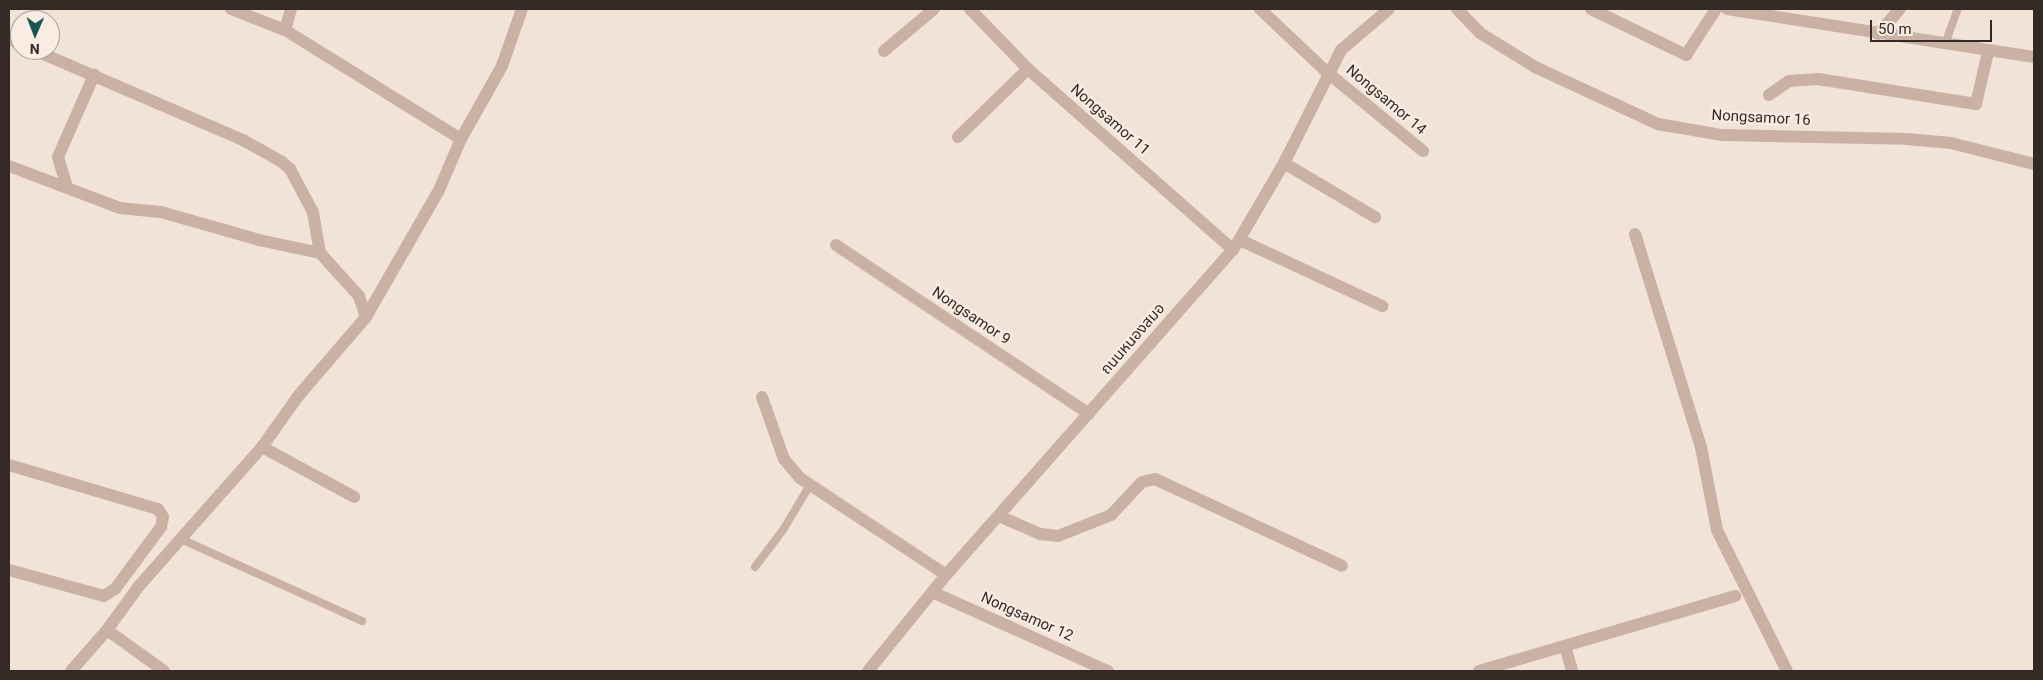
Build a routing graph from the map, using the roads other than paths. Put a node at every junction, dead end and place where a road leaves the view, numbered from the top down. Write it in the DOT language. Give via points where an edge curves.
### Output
graph roads {
  1 [pos="231,9"];
  2 [pos="291,9"];
  3 [pos="522,9"];
  4 [pos="934,9"];
  5 [pos="970,9"];
  6 [pos="1260,9"];
  7 [pos="1389,9"];
  8 [pos="1457,9"];
  9 [pos="1591,9"];
  10 [pos="1716,9"];
  11 [pos="1727,9"];
  12 [pos="1900,9"];
  13 [pos="1958,9"];
  14 [pos="286,30"];
  15 [pos="1878,34"];
  16 [pos="1945,44"];
  17 [pos="884,51"];
  18 [pos="1988,52"];
  19 [pos="2034,57"];
  20 [pos="58,60"];
  21 [pos="1028,70"];
  22 [pos="1328,72"];
  23 [pos="94,75"];
  24 [pos="1769,95"];
  25 [pos="958,137"];
  26 [pos="461,139"];
  27 [pos="1423,152"];
  28 [pos="1284,163"];
  29 [pos="2034,164"];
  30 [pos="9,166"];
  31 [pos="67,187"];
  32 [pos="1375,217"];
  33 [pos="1635,234"];
  34 [pos="836,245"];
  35 [pos="1237,245"];
  36 [pos="320,253"];
  37 [pos="1382,306"];
  38 [pos="366,317"];
  39 [pos="762,397"];
  40 [pos="1088,414"];
  41 [pos="262,447"];
  42 [pos="9,465"];
  43 [pos="810,485"];
  44 [pos="354,497"];
  45 [pos="998,516"];
  46 [pos="181,539"];
  47 [pos="1342,566"];
  48 [pos="755,567"];
  49 [pos="9,570"];
  50 [pos="946,575"];
  51 [pos="932,592"];
  52 [pos="1735,596"];
  53 [pos="362,620"];
  54 [pos="107,630"];
  55 [pos="1565,646"];
  56 [pos="71,671"];
  57 [pos="164,671"];
  58 [pos="868,671"];
  59 [pos="1108,671"];
  60 [pos="1479,671"];
  61 [pos="1572,671"];
  62 [pos="1787,671"];
  1 -- 14 [label="street"];
  2 -- 14 [label="street"];
  3 -- 26 [label="street" via="502,66"];
  4 -- 17 [label="street"];
  5 -- 21 [label="street, Nongsamor 11"];
  6 -- 22 [label="street, Nongsamor 14"];
  7 -- 22 [label="street, ถนนหนองสมอ" via="1341,50"];
  8 -- 29 [label="street, Nongsamor 16" via="1480,33 1535,67 1658,124 1722,135 1952,143"];
  9 -- 10 [label="street" via="1686,55"];
  11 -- 15 [label="street"];
  12 -- 15 [label="street"];
  13 -- 16 [label="lane"];
  14 -- 26 [label="street"];
  15 -- 16 [label="street"];
  16 -- 18 [label="street"];
  18 -- 19 [label="street"];
  18 -- 24 [label="street" via="1976,104 1818,79 1788,81"];
  20 -- 23 [label="street"];
  21 -- 25 [label="street"];
  21 -- 35 [label="street, Nongsamor 11"];
  22 -- 27 [label="street, Nongsamor 14"];
  22 -- 28 [label="street, ถนนหนองสมอ"];
  23 -- 31 [label="street" via="58,157"];
  23 -- 36 [label="street" via="243,140 282,162 290,169 313,212"];
  26 -- 38 [label="street" via="439,190"];
  28 -- 32 [label="street"];
  28 -- 35 [label="street, ถนนหนองสมอ"];
  30 -- 31 [label="street"];
  31 -- 36 [label="street" via="120,208 160,212 259,240"];
  33 -- 62 [label="street" via="1700,447 1717,530"];
  34 -- 40 [label="street, Nongsamor 9"];
  35 -- 37 [label="street, Nongsamor 11"];
  35 -- 40 [label="street, ถนนหนองสมอ"];
  36 -- 38 [label="street" via="359,296"];
  38 -- 41 [label="street" via="299,395"];
  39 -- 43 [label="street" via="784,459"];
  40 -- 45 [label="street, ถนนหนองสมอ"];
  41 -- 44 [label="street"];
  41 -- 46 [label="street"];
  42 -- 49 [label="street" via="158,509 163,517 161,527 115,589 104,596"];
  43 -- 48 [label="lane" via="783,530"];
  43 -- 50 [label="street"];
  45 -- 47 [label="street" via="1040,534 1058,536 1111,515 1142,482 1158,480"];
  45 -- 50 [label="street, ถนนหนองสมอ"];
  46 -- 53 [label="lane"];
  46 -- 54 [label="street" via="139,586"];
  50 -- 51 [label="street, ถนนหนองสมอ"];
  51 -- 58 [label="street, ถนนหนองสมอ"];
  51 -- 59 [label="street, Nongsamor 12"];
  52 -- 55 [label="street"];
  54 -- 56 [label="street"];
  54 -- 57 [label="street"];
  55 -- 60 [label="street"];
  55 -- 61 [label="street"];
}
